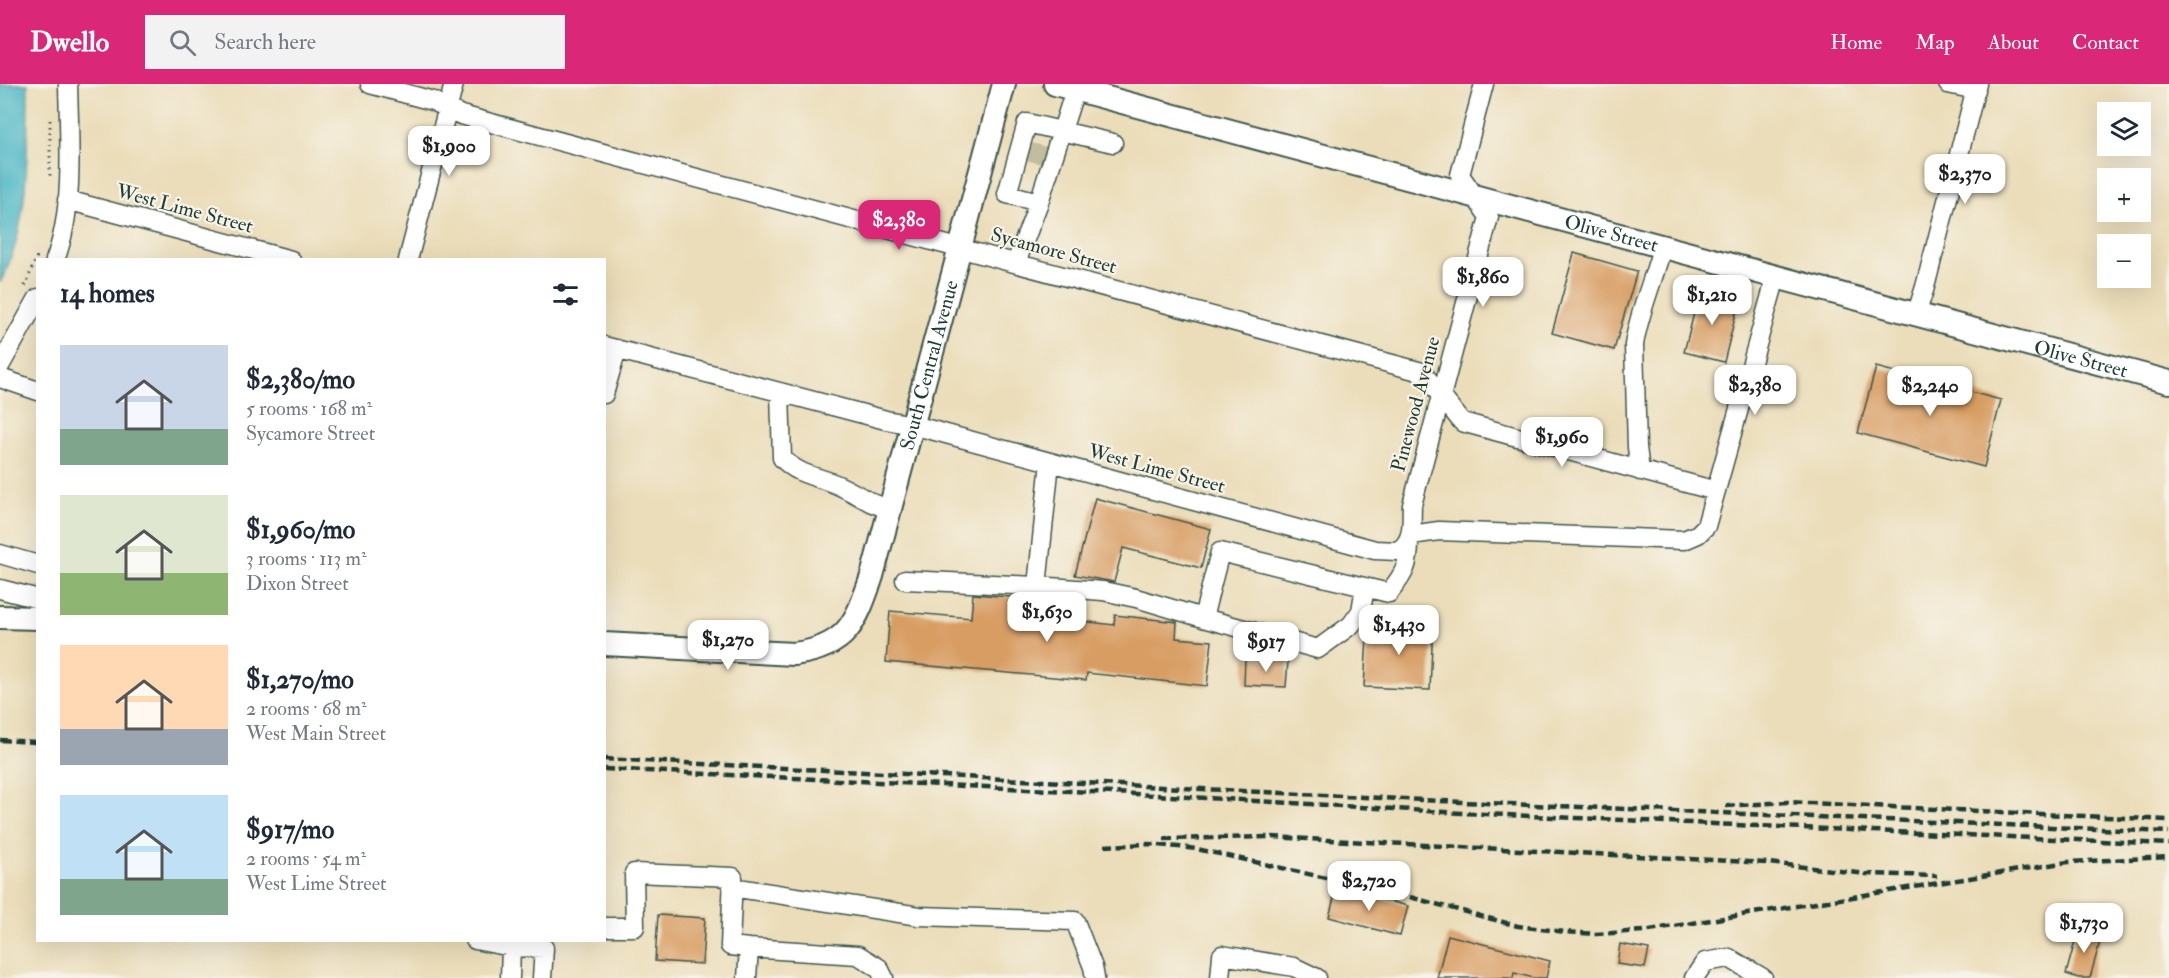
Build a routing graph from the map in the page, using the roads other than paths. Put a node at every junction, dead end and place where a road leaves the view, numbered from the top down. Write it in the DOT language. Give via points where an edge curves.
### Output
graph roads {
  1 [pos="68,84"];
  2 [pos="370,84"];
  3 [pos="454,84"];
  4 [pos="1004,84"];
  5 [pos="1484,84"];
  6 [pos="1948,84"];
  7 [pos="1065,87"];
  8 [pos="1976,87"];
  9 [pos="1101,90"];
  10 [pos="448,108"];
  11 [pos="1063,130"];
  12 [pos="989,139"];
  13 [pos="1113,143"];
  14 [pos="1023,149"];
  15 [pos="976,187"];
  16 [pos="1007,194"];
  17 [pos="1474,196"];
  18 [pos="67,200"];
  19 [pos="1039,202"];
  20 [pos="1662,246"];
  21 [pos="959,248"];
  22 [pos="57,258"];
  23 [pos="284,258"];
  24 [pos="409,258"];
  25 [pos="1016,263"];
  26 [pos="1776,277"];
  27 [pos="29,296"];
  28 [pos="1916,315"];
  29 [pos="611,347"];
  30 [pos="0,366"];
  31 [pos="0,378"];
  32 [pos="606,381"];
  33 [pos="2169,382"];
  34 [pos="36,390"];
  35 [pos="780,392"];
  36 [pos="1440,395"];
  37 [pos="913,425"];
  38 [pos="1050,462"];
  39 [pos="1640,471"];
  40 [pos="1716,491"];
  41 [pos="891,509"];
  42 [pos="1410,538"];
  43 [pos="0,554"];
  44 [pos="36,565"];
  45 [pos="905,580"];
  46 [pos="1037,586"];
  47 [pos="1365,587"];
  48 [pos="0,589"];
  49 [pos="36,606"];
  50 [pos="0,617"];
  51 [pos="1203,618"];
  52 [pos="606,644"];
  53 [pos="732,887"];
  54 [pos="606,927"];
  55 [pos="485,942"];
  56 [pos="547,944"];
  57 [pos="511,947"];
  58 [pos="749,948"];
  59 [pos="510,978"];
  60 [pos="542,978"];
  61 [pos="747,978"];
  62 [pos="884,978"];
  63 [pos="1095,978"];
  64 [pos="1220,978"];
  65 [pos="1317,978"];
  66 [pos="1694,978"];
  67 [pos="1763,978"];
  1 -- 18 [label="street"];
  2 -- 10 [label="street, Sycamore Street"];
  3 -- 10 [label="street"];
  4 -- 12 [label="main road, South Central Avenue"];
  5 -- 17 [label="street, Pinewood Avenue" via="1460,175"];
  6 -- 8 [label="street"];
  7 -- 9 [label="main road, Olive Street"];
  7 -- 11 [label="street"];
  8 -- 28 [label="street"];
  9 -- 17 [label="main road, Olive Street"];
  10 -- 21 [label="street, Sycamore Street" via="461,115"];
  10 -- 24 [label="street"];
  11 -- 13 [label="street"];
  11 -- 14 [label="street" via="1027,123"];
  11 -- 19 [label="street" via="1049,157"];
  12 -- 14 [label="street"];
  12 -- 15 [label="main road, South Central Avenue"];
  14 -- 16 [label="street"];
  15 -- 16 [label="street"];
  15 -- 21 [label="main road, South Central Avenue"];
  16 -- 19 [label="street"];
  17 -- 20 [label="main road, Olive Street"];
  17 -- 36 [label="street, Pinewood Avenue" via="1490,217"];
  18 -- 22 [label="street" via="65,231"];
  18 -- 23 [label="street, West Lime Street"];
  19 -- 25 [label="street"];
  20 -- 26 [label="main road, Olive Street"];
  20 -- 39 [label="street" via="1634,345"];
  21 -- 25 [label="street, Sycamore Street"];
  21 -- 37 [label="main road, South Central Avenue"];
  25 -- 36 [label="street, Sycamore Street" via="1422,372"];
  26 -- 28 [label="main road, Olive Street"];
  26 -- 40 [label="street"];
  27 -- 30 [label="street"];
  28 -- 33 [label="main road, Olive Street"];
  29 -- 32 [label="street"];
  29 -- 35 [label="street, West Lime Street"];
  31 -- 34 [label="street"];
  35 -- 37 [label="street, West Lime Street"];
  35 -- 41 [label="street" via="782,458 792,469 844,487 873,505"];
  36 -- 39 [label="street, Sycamore Street" via="1462,422"];
  36 -- 42 [label="street, Pinewood Avenue" via="1412,505"];
  37 -- 38 [label="street, West Lime Street"];
  37 -- 41 [label="main road, South Central Avenue"];
  38 -- 42 [label="street, West Lime Street" via="1376,550 1398,551"];
  38 -- 46 [label="street"];
  39 -- 40 [label="street, Sycamore Street"];
  40 -- 42 [label="street, West Lime Street" via="1706,526 1684,540 1439,531"];
  41 -- 52 [label="main road, South Central Avenue" via="861,610 852,626 838,638 813,651 794,654"];
  42 -- 47 [label="street, Pinewood Avenue" via="1404,575 1389,593"];
  43 -- 44 [label="street"];
  45 -- 46 [label="street"];
  46 -- 51 [label="street" via="1103,591"];
  47 -- 51 [label="street" via="1361,611 1350,625 1318,649"];
  47 -- 51 [label="street" via="1220,552"];
  48 -- 49 [label="street"];
  49 -- 50 [label="main road"];
  53 -- 54 [label="street" via="733,877 634,873 635,927"];
  53 -- 58 [label="street" via="730,946"];
  53 -- 63 [label="street" via="919,916 1076,921"];
  55 -- 57 [label="street"];
  56 -- 57 [label="street"];
  56 -- 60 [label="street"];
  57 -- 59 [label="street"];
  58 -- 61 [label="street"];
  58 -- 62 [label="street" via="858,955 879,968"];
  64 -- 65 [label="street" via="1222,955 1294,967"];
  66 -- 67 [label="street" via="1705,962 1729,958"];
}
